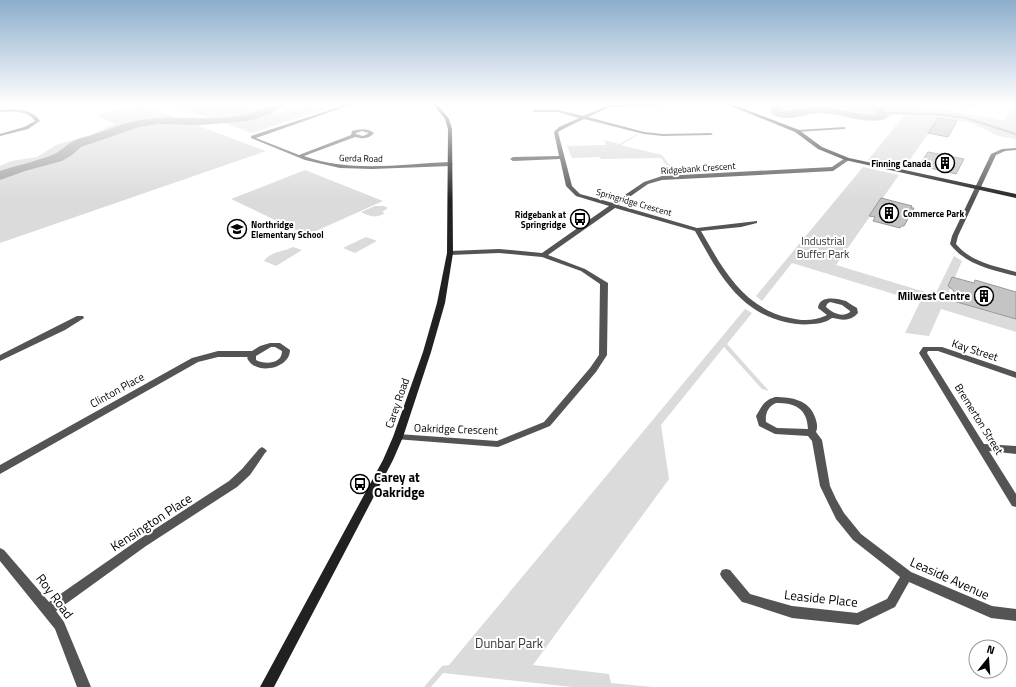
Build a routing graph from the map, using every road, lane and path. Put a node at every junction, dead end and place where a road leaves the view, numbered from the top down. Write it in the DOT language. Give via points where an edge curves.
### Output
graph roads {
  1 [pos="256,136"];
  2 [pos="354,136"];
  3 [pos="449,136"];
  4 [pos="557,136"];
  5 [pos="804,136"];
  6 [pos="1016,149"];
  7 [pos="300,156"];
  8 [pos="562,157"];
  9 [pos="513,159"];
  10 [pos="848,159"];
  11 [pos="450,164"];
  12 [pos="978,188"];
  13 [pos="1016,196"];
  14 [pos="613,206"];
  15 [pos="755,222"];
  16 [pos="696,230"];
  17 [pos="450,253"];
  18 [pos="543,255"];
  19 [pos="1016,274"];
  20 [pos="832,315"];
  21 [pos="80,318"];
  22 [pos="926,349"];
  23 [pos="254,354"];
  24 [pos="0,358"];
  25 [pos="1016,375"];
  26 [pos="810,432"];
  27 [pos="398,437"];
  28 [pos="982,447"];
  29 [pos="1016,450"];
  30 [pos="262,451"];
  31 [pos="0,470"];
  32 [pos="1016,503"];
  33 [pos="0,553"];
  34 [pos="726,574"];
  35 [pos="907,576"];
  36 [pos="48,610"];
  37 [pos="1016,615"];
  38 [pos="84,687"];
  39 [pos="267,687"];
  1 -- 7 [label="street, Gerda Road" via="253,138"];
  2 -- 7 [label="street"];
  3 -- 11 [label="street, Carey Road"];
  4 -- 8 [label="street, Springridge Crescent"];
  5 -- 10 [label="street" via="820,148"];
  6 -- 12 [label="street" via="994,154"];
  7 -- 11 [label="street, Gerda Road" via="323,164 353,167"];
  8 -- 9 [label="street"];
  8 -- 14 [label="street, Springridge Crescent" via="569,186 578,195"];
  10 -- 12 [label="street"];
  10 -- 14 [label="street, Ridgebank Crescent" via="833,169 662,178 646,183"];
  11 -- 17 [label="street, Carey Road"];
  12 -- 13 [label="street"];
  12 -- 19 [label="street" via="953,244 956,250 971,259"];
  14 -- 16 [label="street, Springridge Crescent"];
  14 -- 18 [label="street, Ridgebank Crescent"];
  15 -- 16 [label="street"];
  16 -- 20 [label="street" via="724,275 742,298 754,306 792,321 816,322"];
  17 -- 18 [label="street" via="499,251"];
  17 -- 27 [label="street, Carey Road" via="441,303"];
  18 -- 27 [label="street, Oakridge Crescent" via="583,270 604,283 603,355 593,370 547,424 498,444"];
  21 -- 24 [label="street"];
  22 -- 25 [label="street, Kay Street" via="939,350"];
  22 -- 28 [label="street, Bremerton Street" via="923,353"];
  23 -- 31 [label="street, Clinton Place" via="218,354 195,360"];
  26 -- 26 [label="street, Leaside Avenue" via="813,428 807,410 798,404 781,400 772,401 768,403 761,416 762,424 775,431"];
  26 -- 35 [label="street, Leaside Avenue" via="817,440 825,486 840,516 857,537"];
  27 -- 39 [label="street, Carey Road" via="374,488"];
  28 -- 29 [label="street"];
  28 -- 32 [label="street, Bremerton Street"];
  30 -- 36 [label="street, Kensington Place" via="233,484 142,543"];
  33 -- 36 [label="street, Roy Road"];
  34 -- 35 [label="street, Leaside Place" via="746,598 792,612 858,618 891,603"];
  35 -- 37 [label="street, Leaside Avenue" via="991,612"];
  36 -- 38 [label="street, Roy Road" via="60,626"];
}
